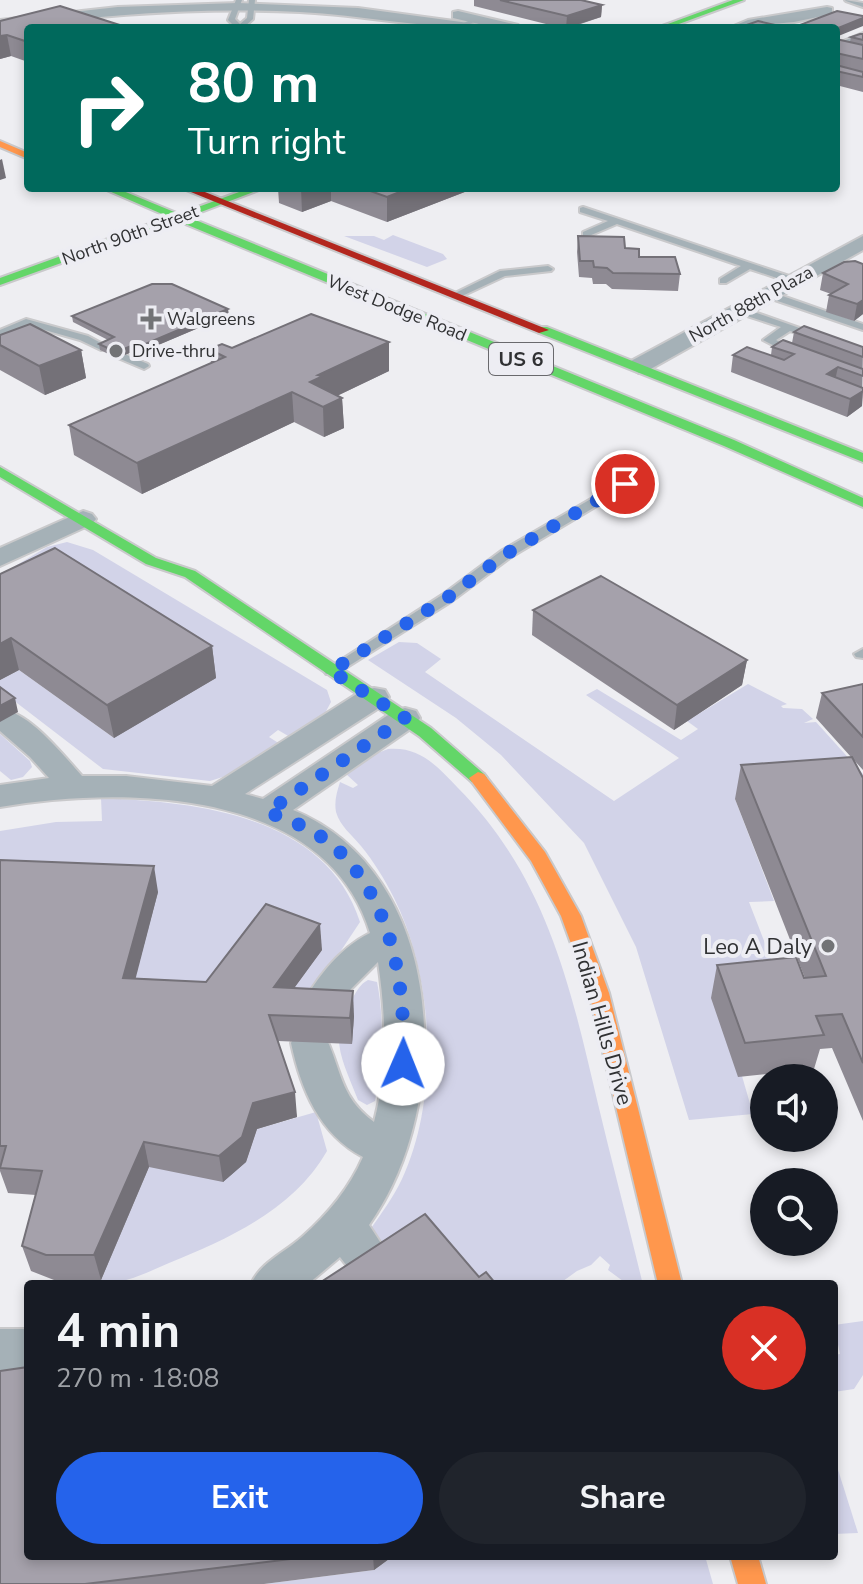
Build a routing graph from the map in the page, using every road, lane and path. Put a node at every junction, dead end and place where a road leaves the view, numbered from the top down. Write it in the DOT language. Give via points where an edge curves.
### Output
graph roads {
  1 [pos="121,0"];
  2 [pos="350,0"];
  3 [pos="740,0"];
  4 [pos="848,0"];
  5 [pos="238,1"];
  6 [pos="253,1"];
  7 [pos="788,2"];
  8 [pos="764,3"];
  9 [pos="76,5"];
  10 [pos="863,5"];
  11 [pos="827,11"];
  12 [pos="0,16"];
  13 [pos="863,19"];
  14 [pos="0,24"];
  15 [pos="236,24"];
  16 [pos="243,24"];
  17 [pos="462,24"];
  18 [pos="463,24"];
  19 [pos="672,24"];
  20 [pos="708,24"];
  21 [pos="748,24"];
  22 [pos="863,35"];
  23 [pos="840,45"];
  24 [pos="840,48"];
  25 [pos="863,53"];
  26 [pos="0,144"];
  27 [pos="24,154"];
  28 [pos="117,192"];
  29 [pos="185,192"];
  30 [pos="199,192"];
  31 [pos="248,192"];
  32 [pos="221,202"];
  33 [pos="150,206"];
  34 [pos="583,210"];
  35 [pos="124,215"];
  36 [pos="178,218"];
  37 [pos="615,222"];
  38 [pos="586,234"];
  39 [pos="863,242"];
  40 [pos="749,266"];
  41 [pos="548,269"];
  42 [pos="792,280"];
  43 [pos="723,281"];
  44 [pos="0,282"];
  45 [pos="767,294"];
  46 [pos="456,295"];
  47 [pos="739,310"];
  48 [pos="789,327"];
  49 [pos="863,327"];
  50 [pos="0,334"];
  51 [pos="833,342"];
  52 [pos="105,348"];
  53 [pos="122,356"];
  54 [pos="805,356"];
  55 [pos="144,366"];
  56 [pos="639,366"];
  57 [pos="863,458"];
  58 [pos="648,470"];
  59 [pos="0,471"];
  60 [pos="863,503"];
  61 [pos="83,519"];
  62 [pos="151,561"];
  63 [pos="4,569"];
  64 [pos="171,588"];
  65 [pos="248,635"];
  66 [pos="331,671"];
  67 [pos="374,697"];
  68 [pos="405,718"];
  69 [pos="4,719"];
  70 [pos="73,786"];
  71 [pos="0,796"];
  72 [pos="215,799"];
  73 [pos="267,812"];
  74 [pos="390,939"];
  75 [pos="387,1150"];
  76 [pos="347,1219"];
  77 [pos="377,1271"];
  78 [pos="278,1280"];
  79 [pos="669,1280"];
  80 [pos="745,1560"];
  81 [pos="752,1584"];
  1 -- 9 [label="street"];
  2 -- 18 [label="street"];
  3 -- 19 [label="main road"];
  4 -- 10 [label="lane"];
  5 -- 6 [label="street"];
  5 -- 9 [label="street"];
  5 -- 15 [label="lane" via="231,20"];
  6 -- 16 [label="lane" via="250,19"];
  6 -- 17 [label="street" via="363,8"];
  7 -- 11 [label="street"];
  8 -- 20 [label="main road"];
  9 -- 12 [label="street"];
  9 -- 14 [label="street"];
  11 -- 13 [label="street"];
  11 -- 21 [label="street"];
  22 -- 23 [label="lane"];
  24 -- 25 [label="lane"];
  26 -- 27 [label="main road"];
  28 -- 33 [label="main road, West Dodge Road / US 6"];
  29 -- 33 [label="main road, North 90th Street"];
  30 -- 32 [label="main road, West Dodge Road / US 6"];
  31 -- 32 [label="main road, North 90th Street"];
  32 -- 36 [label="main road, North 90th Street"];
  32 -- 46 [label="main road, West Dodge Road / US 6"];
  33 -- 35 [label="main road, North 90th Street"];
  33 -- 36 [label="main road, West Dodge Road / US 6"];
  34 -- 37 [label="lane"];
  36 -- 44 [label="main road, North 90th Street"];
  36 -- 60 [label="main road, West Dodge Road / US 6"];
  37 -- 38 [label="lane"];
  37 -- 40 [label="lane"];
  39 -- 42 [label="street, North 88th Plaza"];
  40 -- 42 [label="lane"];
  40 -- 43 [label="lane"];
  41 -- 46 [label="lane" via="503,273"];
  42 -- 45 [label="street, North 88th Plaza"];
  45 -- 47 [label="street, North 88th Plaza"];
  45 -- 49 [label="lane"];
  46 -- 56 [label="main road, West Dodge Road / US 6"];
  47 -- 48 [label="lane"];
  47 -- 56 [label="street, North 88th Plaza"];
  48 -- 51 [label="lane"];
  48 -- 54 [label="lane" via="768,340"];
  50 -- 52 [label="lane" via="26,322"];
  53 -- 55 [label="lane"];
  56 -- 57 [label="main road, West Dodge Road / US 6"];
  58 -- 66 [label="lane" via="506,554"];
  59 -- 61 [label="main road, Indian Hills Drive"];
  61 -- 62 [label="main road, Indian Hills Drive"];
  61 -- 63 [label="street"];
  62 -- 64 [label="main road, Indian Hills Drive"];
  62 -- 66 [label="main road, Indian Hills Drive" via="202,582"];
  65 -- 66 [label="main road, Indian Hills Drive" via="293,660"];
  66 -- 67 [label="main road, Indian Hills Drive"];
  67 -- 68 [label="main road, Indian Hills Drive"];
  67 -- 72 [label="street"];
  68 -- 73 [label="street"];
  68 -- 79 [label="main road, Indian Hills Drive" via="453,754 495,797 571,916 599,993"];
  69 -- 70 [label="street"];
  70 -- 71 [label="street"];
  70 -- 72 [label="street"];
  72 -- 73 [label="street"];
  73 -- 74 [label="street" via="336,849 364,884"];
  74 -- 75 [label="street" via="404,1031 399,1099"];
  74 -- 75 [label="street" via="358,956 332,987 312,1029 334,1110 361,1139"];
  75 -- 76 [label="street"];
  76 -- 77 [label="street" via="348,1234"];
  76 -- 78 [label="street" via="315,1253"];
  80 -- 81 [label="main road"];
}
